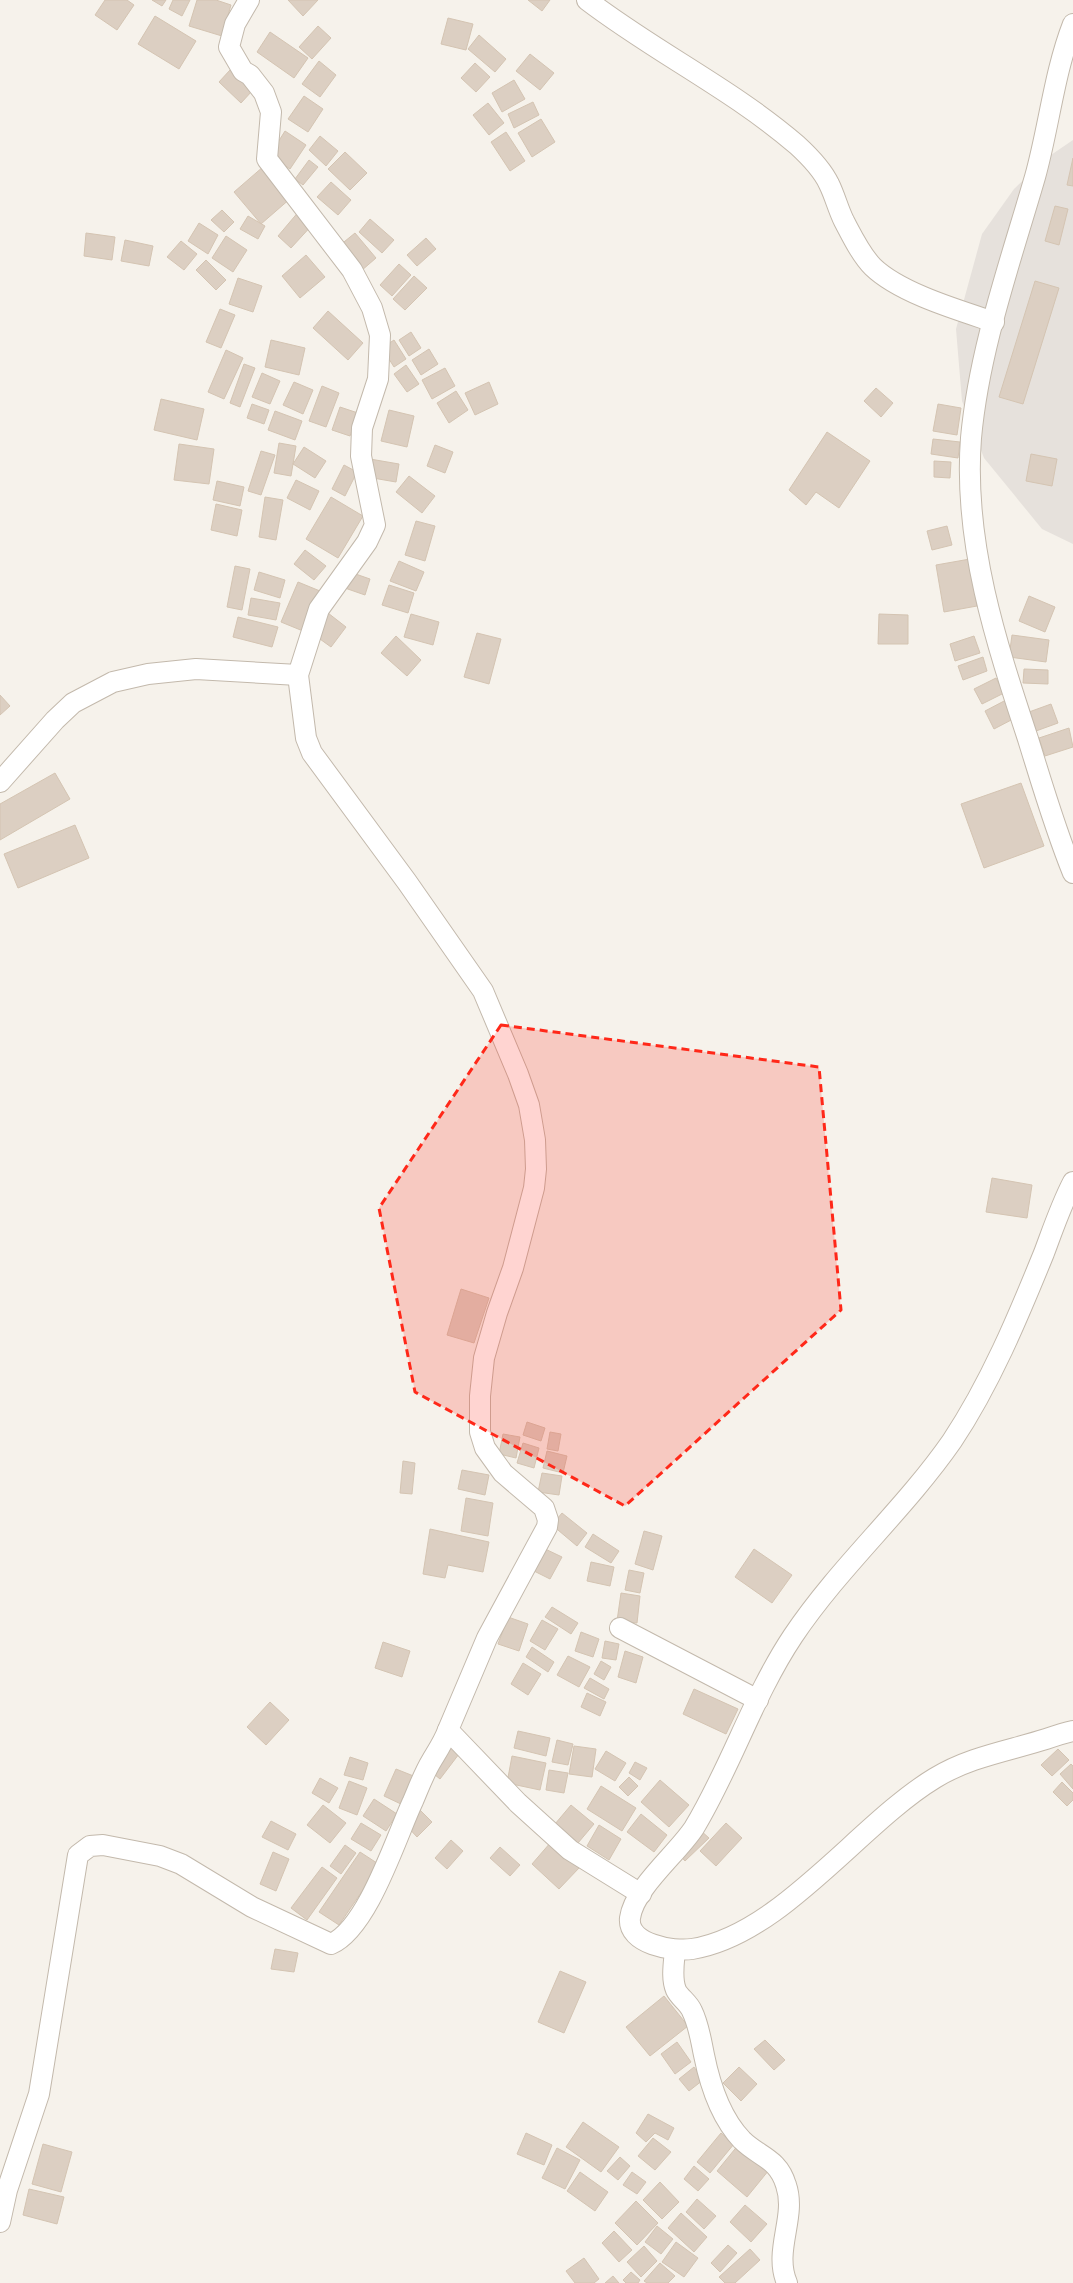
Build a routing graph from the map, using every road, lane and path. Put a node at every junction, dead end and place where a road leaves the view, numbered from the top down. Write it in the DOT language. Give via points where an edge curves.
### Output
graph roads {
  1 [pos="249,0"];
  2 [pos="587,0"];
  3 [pos="1073,24"];
  4 [pos="994,322"];
  5 [pos="298,676"];
  6 [pos="0,782"];
  7 [pos="1073,873"];
  8 [pos="1073,1182"];
  9 [pos="620,1628"];
  10 [pos="758,1700"];
  11 [pos="448,1730"];
  12 [pos="1073,1731"];
  13 [pos="641,1894"];
  14 [pos="675,1950"];
  15 [pos="0,2222"];
  16 [pos="787,2283"];
  1 -- 5 [label="street" via="235,24 229,47 243,71 250,75 264,93 271,112 267,159 352,270 372,308 380,335 378,379 362,428 361,456 375,525 367,542 318,609"];
  2 -- 4 [label="street" via="751,109 798,146 820,170 859,247 873,267 883,275 941,304"];
  3 -- 4 [label="street" via="1056,83 1036,174"];
  4 -- 7 [label="street" via="980,379 972,436 969,483 974,537 987,602 1007,674 1053,820"];
  5 -- 6 [label="street" via="196,669 148,674 113,682 73,703"];
  5 -- 11 [label="street" via="306,738 312,754 407,882 483,991 529,1105 535,1140 534,1188 513,1268 484,1358 480,1432 485,1448 503,1473 544,1508 548,1520 547,1527 487,1638"];
  8 -- 10 [label="street" via="1008,1336 966,1417 912,1492 809,1614 792,1638"];
  9 -- 10 [label="street"];
  10 -- 13 [label="street" via="696,1825"];
  11 -- 13 [label="street" via="518,1803 570,1850"];
  11 -- 15 [label="street" via="431,1760 365,1910 339,1940 331,1944 252,1907 182,1864 160,1856 103,1845 90,1846 78,1855 39,2094 7,2190"];
  12 -- 14 [label="street" via="985,1756 936,1777 764,1917 719,1942 693,1949"];
  13 -- 14 [label="street" via="630,1916 630,1924 634,1931 647,1942"];
  14 -- 16 [label="street" via="673,1971 676,1991 692,2011 719,2105 742,2141 781,2171 786,2185 790,2198 782,2249 782,2271"];
}
